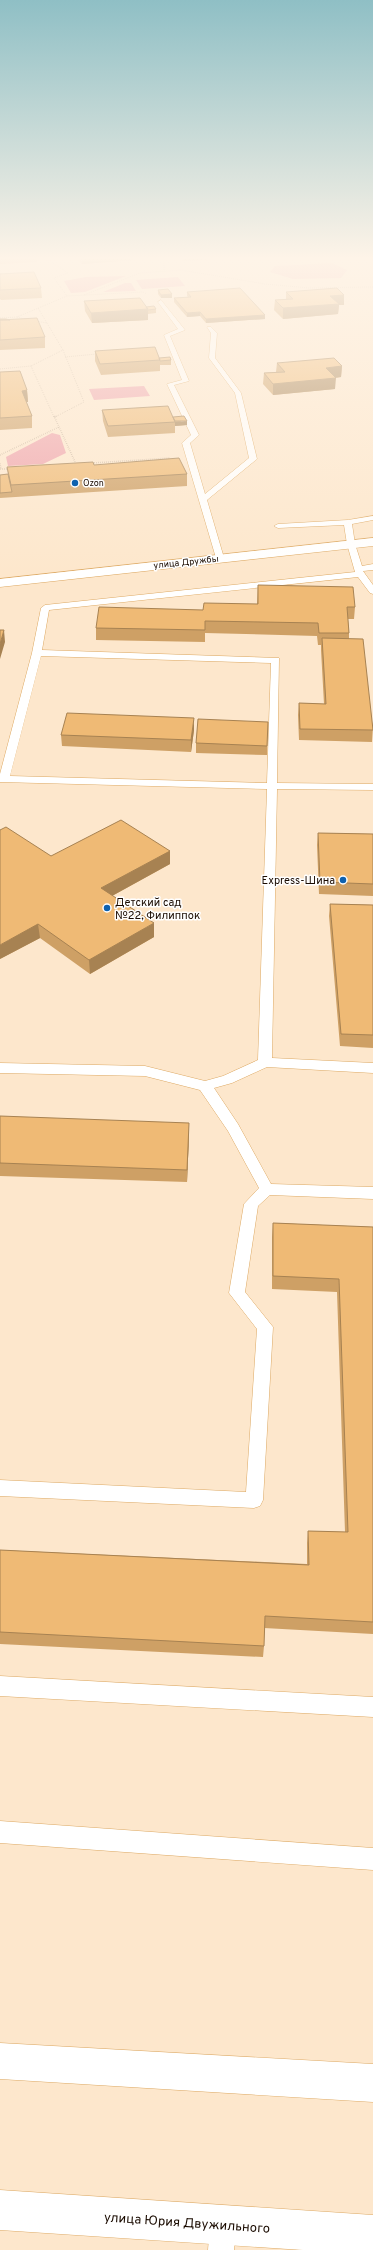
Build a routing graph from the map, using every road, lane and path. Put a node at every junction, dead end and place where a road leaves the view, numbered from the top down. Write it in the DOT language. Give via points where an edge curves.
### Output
graph roads {
  1 [pos="35,364"];
  2 [pos="68,364"];
  3 [pos="179,364"];
  4 [pos="216,364"];
  5 [pos="31,366"];
  6 [pos="0,369"];
  7 [pos="54,417"];
  8 [pos="59,427"];
  9 [pos="0,455"];
  10 [pos="191,457"];
  11 [pos="0,463"];
  12 [pos="76,464"];
  13 [pos="91,464"];
  14 [pos="16,468"];
  15 [pos="0,469"];
  16 [pos="204,498"];
  17 [pos="373,518"];
  18 [pos="348,522"];
  19 [pos="278,526"];
  20 [pos="373,542"];
  21 [pos="351,544"];
  22 [pos="220,558"];
  23 [pos="373,567"];
  24 [pos="359,572"];
  25 [pos="0,583"];
  26 [pos="373,591"];
  27 [pos="37,653"];
  28 [pos="2,779"];
  29 [pos="272,786"];
  30 [pos="373,788"];
  31 [pos="265,1062"];
  32 [pos="0,1068"];
  33 [pos="373,1068"];
  34 [pos="205,1086"];
  35 [pos="267,1189"];
  36 [pos="373,1192"];
  37 [pos="0,1488"];
  38 [pos="0,1686"];
  39 [pos="373,1707"];
  40 [pos="0,1832"];
  41 [pos="373,1860"];
  42 [pos="0,2060"];
  43 [pos="373,2083"];
  44 [pos="0,2210"];
  45 [pos="373,2235"];
  46 [pos="222,2237"];
  1 -- 5 [label="path"];
  2 -- 7 [label="path" via="84,402"];
  3 -- 10 [label="lane" via="186,381 170,384 195,435 186,443"];
  4 -- 16 [label="lane" via="238,393 253,459"];
  5 -- 6 [label="path"];
  5 -- 7 [label="path"];
  7 -- 8 [label="path"];
  8 -- 9 [label="path"];
  8 -- 12 [label="path"];
  10 -- 13 [label="path"];
  10 -- 16 [label="lane"];
  11 -- 15 [label="path"];
  14 -- 15 [label="path"];
  16 -- 22 [label="lane"];
  17 -- 18 [label="lane"];
  18 -- 19 [label="lane"];
  18 -- 21 [label="lane"];
  20 -- 21 [label="street, улица Дружбы"];
  21 -- 22 [label="street, улица Дружбы"];
  21 -- 24 [label="lane"];
  22 -- 25 [label="street, улица Дружбы"];
  23 -- 24 [label="lane"];
  24 -- 26 [label="lane"];
  24 -- 27 [label="lane" via="45,608"];
  27 -- 28 [label="lane"];
  27 -- 29 [label="lane" via="276,660"];
  28 -- 29 [label="lane"];
  29 -- 30 [label="lane"];
  29 -- 31 [label="lane"];
  31 -- 33 [label="lane"];
  31 -- 34 [label="lane" via="227,1080"];
  32 -- 34 [label="lane" via="145,1071"];
  34 -- 35 [label="lane" via="233,1128"];
  35 -- 36 [label="lane"];
  35 -- 37 [label="lane" via="251,1204 238,1293 265,1328 254,1500"];
  38 -- 39 [label="lane"];
  40 -- 41 [label="lane"];
  42 -- 43 [label="street"];
  44 -- 46 [label="street, улица Юрия Двужильного"];
  45 -- 46 [label="street, улица Юрия Двужильного"];
}
